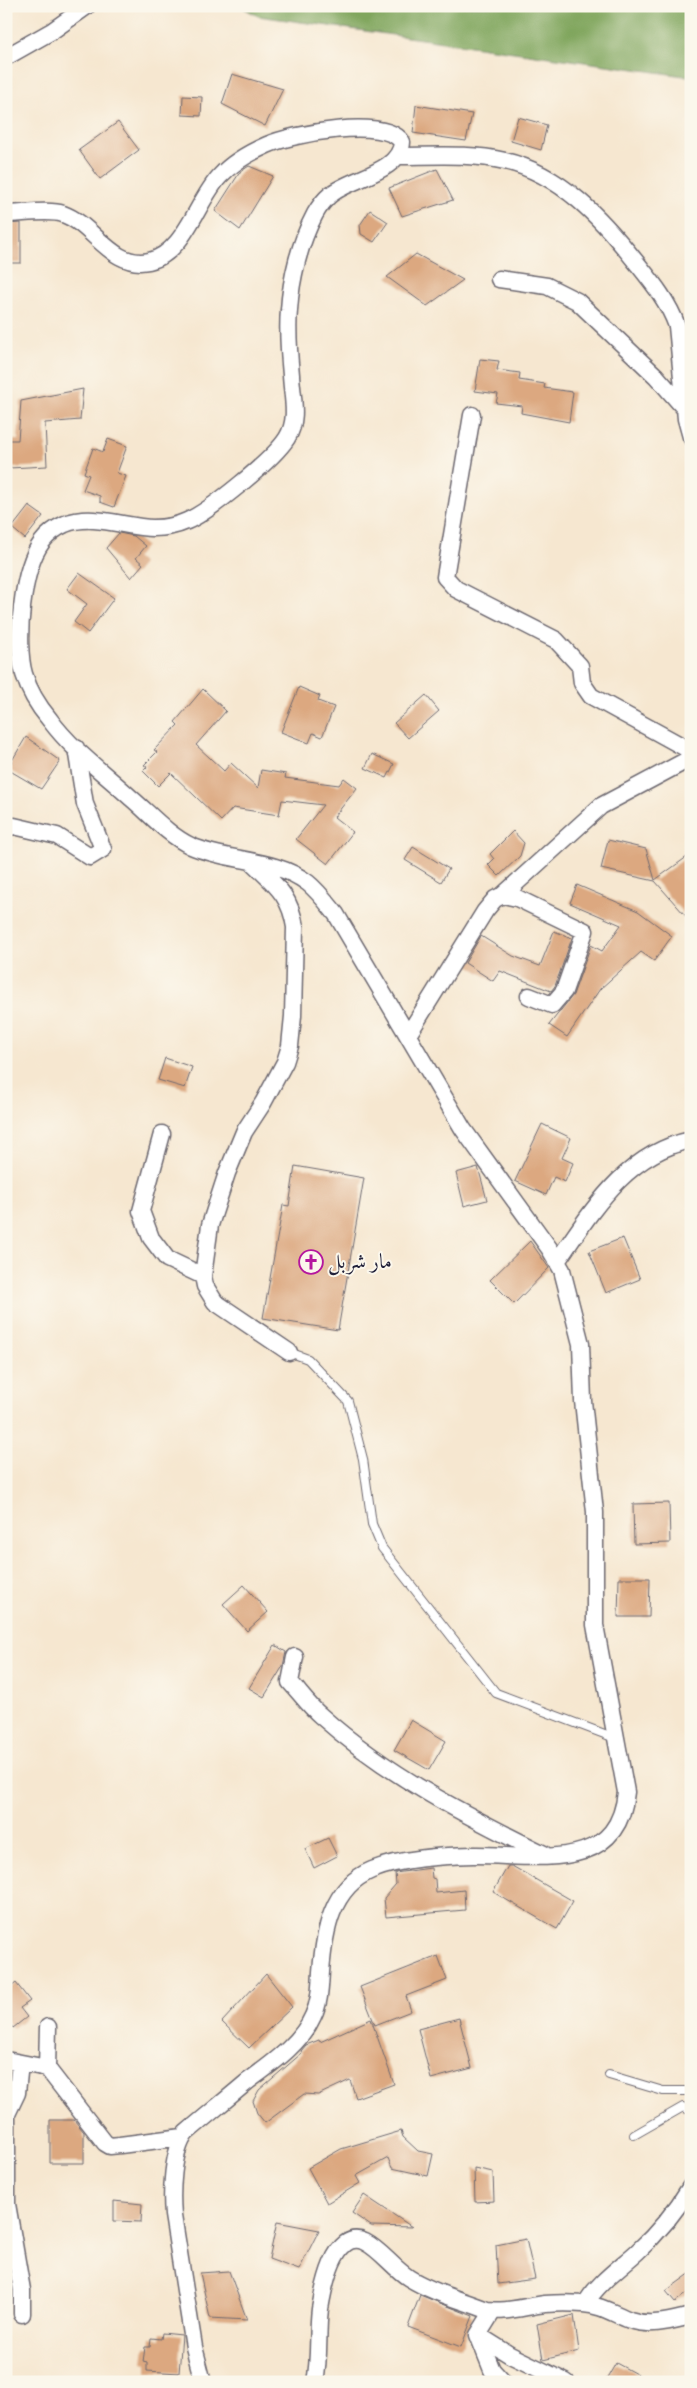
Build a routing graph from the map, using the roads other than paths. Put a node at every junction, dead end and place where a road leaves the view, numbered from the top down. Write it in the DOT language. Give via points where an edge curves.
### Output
graph roads {
  1 [pos="87,6"];
  2 [pos="6,57"];
  3 [pos="398,156"];
  4 [pos="6,214"];
  5 [pos="499,279"];
  6 [pos="685,409"];
  7 [pos="472,415"];
  8 [pos="691,436"];
  9 [pos="76,748"];
  10 [pos="691,751"];
  11 [pos="691,758"];
  12 [pos="6,828"];
  13 [pos="252,862"];
  14 [pos="503,895"];
  15 [pos="529,996"];
  16 [pos="408,1034"];
  17 [pos="162,1134"];
  18 [pos="691,1140"];
  19 [pos="558,1260"];
  20 [pos="203,1276"];
  21 [pos="289,1352"];
  22 [pos="295,1656"];
  23 [pos="617,1739"];
  24 [pos="548,1856"];
  25 [pos="48,2027"];
  26 [pos="13,2062"];
  27 [pos="47,2068"];
  28 [pos="609,2075"];
  29 [pos="691,2090"];
  30 [pos="691,2111"];
  31 [pos="634,2135"];
  32 [pos="182,2138"];
  33 [pos="691,2186"];
  34 [pos="585,2304"];
  35 [pos="494,2311"];
  36 [pos="22,2314"];
  37 [pos="691,2316"];
  38 [pos="478,2335"];
  39 [pos="203,2382"];
  40 [pos="315,2382"];
  41 [pos="503,2382"];
  42 [pos="566,2382"];
  1 -- 2 [label="street" via="52,31"];
  3 -- 4 [label="street" via="402,145 398,136 363,128 292,137 268,145 226,170 208,191 172,249 161,257 138,263 118,256 63,214"];
  3 -- 6 [label="street" via="506,161 558,185 576,198 609,228 654,284 672,314 677,326"];
  3 -- 9 [label="street" via="385,167 329,195 314,215 298,255 288,311 294,421 287,439 271,457 202,512 178,524 153,528 84,520 53,530 41,543 27,580 21,627 22,664 38,703"];
  5 -- 6 [label="street" via="547,286 577,301 656,376"];
  6 -- 8 [label="street"];
  7 -- 10 [label="street" via="445,577 456,589 556,640 580,666 582,683 592,696"];
  9 -- 12 [label="street" via="84,804 104,849 90,858 57,836 14,826"];
  9 -- 13 [label="street" via="180,840 217,854"];
  11 -- 14 [label="street" via="601,806"];
  13 -- 16 [label="street" via="295,875 324,898"];
  13 -- 20 [label="street" via="282,892 293,912 292,1030 285,1062 244,1132 228,1173 210,1225"];
  14 -- 15 [label="street" via="518,898 585,931 564,991 552,1005"];
  14 -- 16 [label="street" via="485,911"];
  16 -- 19 [label="street" via="463,1129"];
  17 -- 20 [label="street" via="141,1211 151,1238 167,1259"];
  18 -- 19 [label="street" via="655,1154 619,1179 591,1211"];
  19 -- 23 [label="street" via="581,1344 583,1401 595,1512 595,1625"];
  20 -- 21 [label="street" via="215,1302"];
  21 -- 23 [label="lane" via="308,1359 348,1401 363,1459 372,1524 382,1548 496,1693"];
  22 -- 24 [label="street" via="290,1682 320,1715 373,1759 418,1788"];
  23 -- 24 [label="street" via="626,1792 620,1820 608,1837 596,1846 581,1852"];
  24 -- 32 [label="street" via="434,1858 373,1870 357,1878 330,1915 318,2002 306,2029 276,2059"];
  25 -- 27 [label="street"];
  26 -- 27 [label="street"];
  26 -- 36 [label="street" via="17,2093 7,2114 6,2204 22,2290"];
  27 -- 32 [label="street" via="110,2146"];
  28 -- 29 [label="lane" via="663,2091"];
  30 -- 31 [label="lane" via="683,2107"];
  32 -- 39 [label="street" via="171,2196 194,2347"];
  33 -- 34 [label="street" via="665,2223 594,2289"];
  34 -- 35 [label="street" via="546,2304"];
  34 -- 37 [label="street" via="649,2324"];
  35 -- 38 [label="street"];
  35 -- 40 [label="street" via="419,2284 402,2274 365,2242 349,2242 338,2250 328,2276 320,2309"];
  38 -- 41 [label="street" via="492,2370"];
  38 -- 42 [label="street" via="510,2355"];
}
